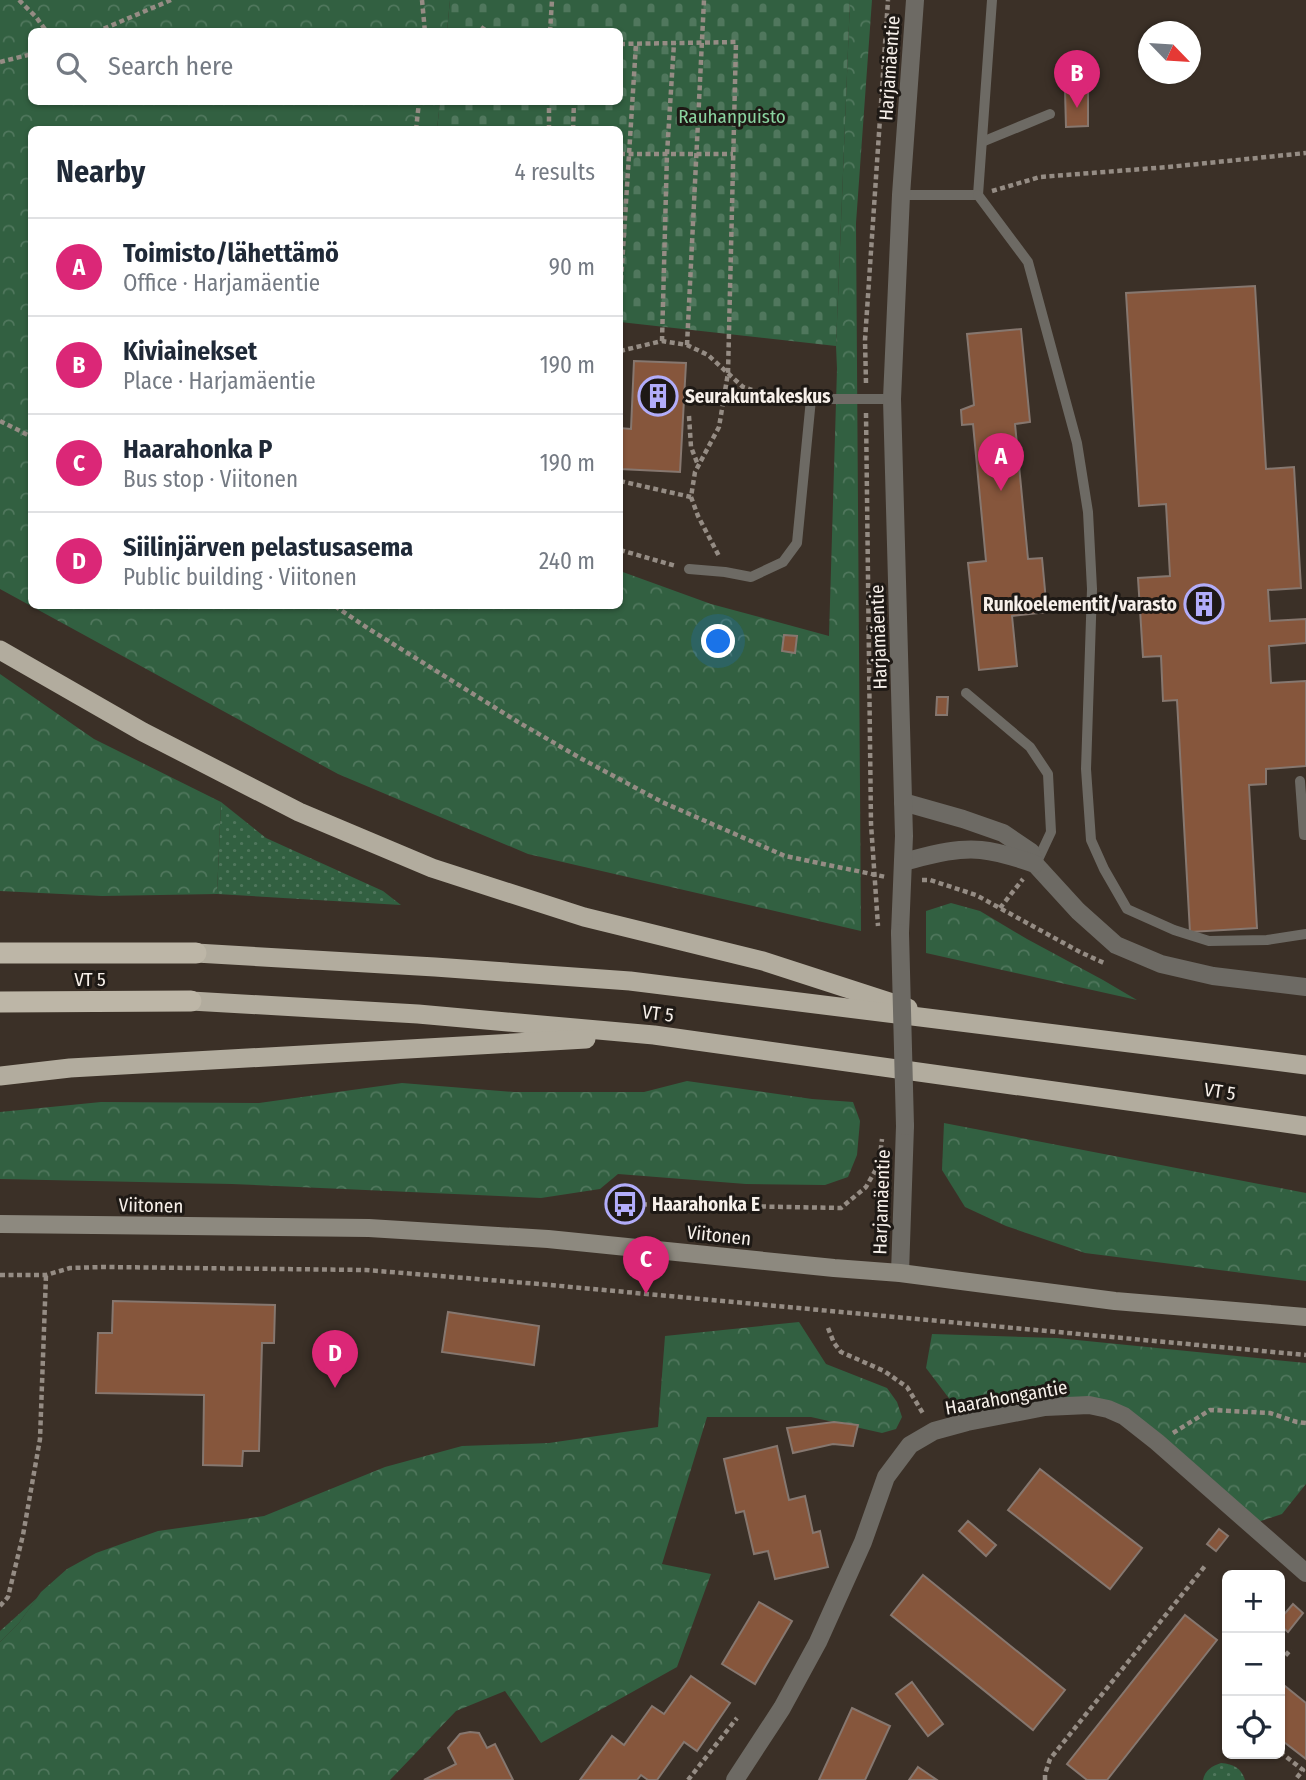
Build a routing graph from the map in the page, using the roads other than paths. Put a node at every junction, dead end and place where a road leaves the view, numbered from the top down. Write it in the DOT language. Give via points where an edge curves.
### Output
graph roads {
  1 [pos="915,0"];
  2 [pos="992,0"];
  3 [pos="1050,114"];
  4 [pos="982,142"];
  5 [pos="901,195"];
  6 [pos="978,195"];
  7 [pos="766,396"];
  8 [pos="811,399"];
  9 [pos="892,399"];
  10 [pos="689,569"];
  11 [pos="0,650"];
  12 [pos="966,693"];
  13 [pos="1300,781"];
  14 [pos="903,802"];
  15 [pos="1306,835"];
  16 [pos="903,862"];
  17 [pos="1035,864"];
  18 [pos="1306,934"];
  19 [pos="0,953"];
  20 [pos="196,953"];
  21 [pos="1306,987"];
  22 [pos="191,1001"];
  23 [pos="0,1002"];
  24 [pos="952,1022"];
  25 [pos="654,1035"];
  26 [pos="1306,1065"];
  27 [pos="0,1076"];
  28 [pos="1306,1126"];
  29 [pos="0,1224"];
  30 [pos="900,1273"];
  31 [pos="1306,1317"];
  32 [pos="1306,1573"];
  33 [pos="736,1780"];
  1 -- 5 [label="street, Harjamäentie"];
  2 -- 4 [label="lane"];
  3 -- 4 [label="lane"];
  4 -- 6 [label="lane"];
  5 -- 6 [label="lane"];
  5 -- 9 [label="street, Harjamäentie"];
  6 -- 18 [label="lane" via="1028,262 1077,443 1088,512 1092,589 1084,711 1091,840 1126,909 1209,941"];
  7 -- 8 [label="lane"];
  8 -- 9 [label="lane"];
  8 -- 10 [label="lane" via="797,543 783,562 751,577"];
  9 -- 14 [label="street, Harjamäentie"];
  11 -- 24 [label="highway" via="143,732 299,813 432,868 584,917 763,961"];
  12 -- 17 [label="lane" via="1030,747 1048,774 1051,832"];
  13 -- 15 [label="lane"];
  14 -- 16 [label="street, Harjamäentie"];
  14 -- 17 [label="street" via="1003,833 1031,852"];
  16 -- 17 [label="street" via="978,849"];
  16 -- 30 [label="street, Harjamäentie, bridge" via="900,933 905,1126"];
  17 -- 21 [label="street" via="1116,945 1161,964 1213,976"];
  19 -- 20 [label="highway, VT 5"];
  20 -- 24 [label="highway, VT 5" via="630,982"];
  22 -- 23 [label="highway, VT 5"];
  22 -- 25 [label="highway, VT 5" via="418,1014"];
  24 -- 26 [label="highway, VT 5"];
  25 -- 27 [label="highway" via="84,1067"];
  25 -- 28 [label="highway, VT 5"];
  29 -- 30 [label="main road, Viitonen" via="369,1228 548,1239"];
  30 -- 31 [label="main road, Viitonen" via="1115,1301"];
  32 -- 33 [label="street, Haarahongantie" via="1157,1442 1108,1409 1045,1407 934,1431 910,1445 886,1477 863,1542 818,1642"];
}
